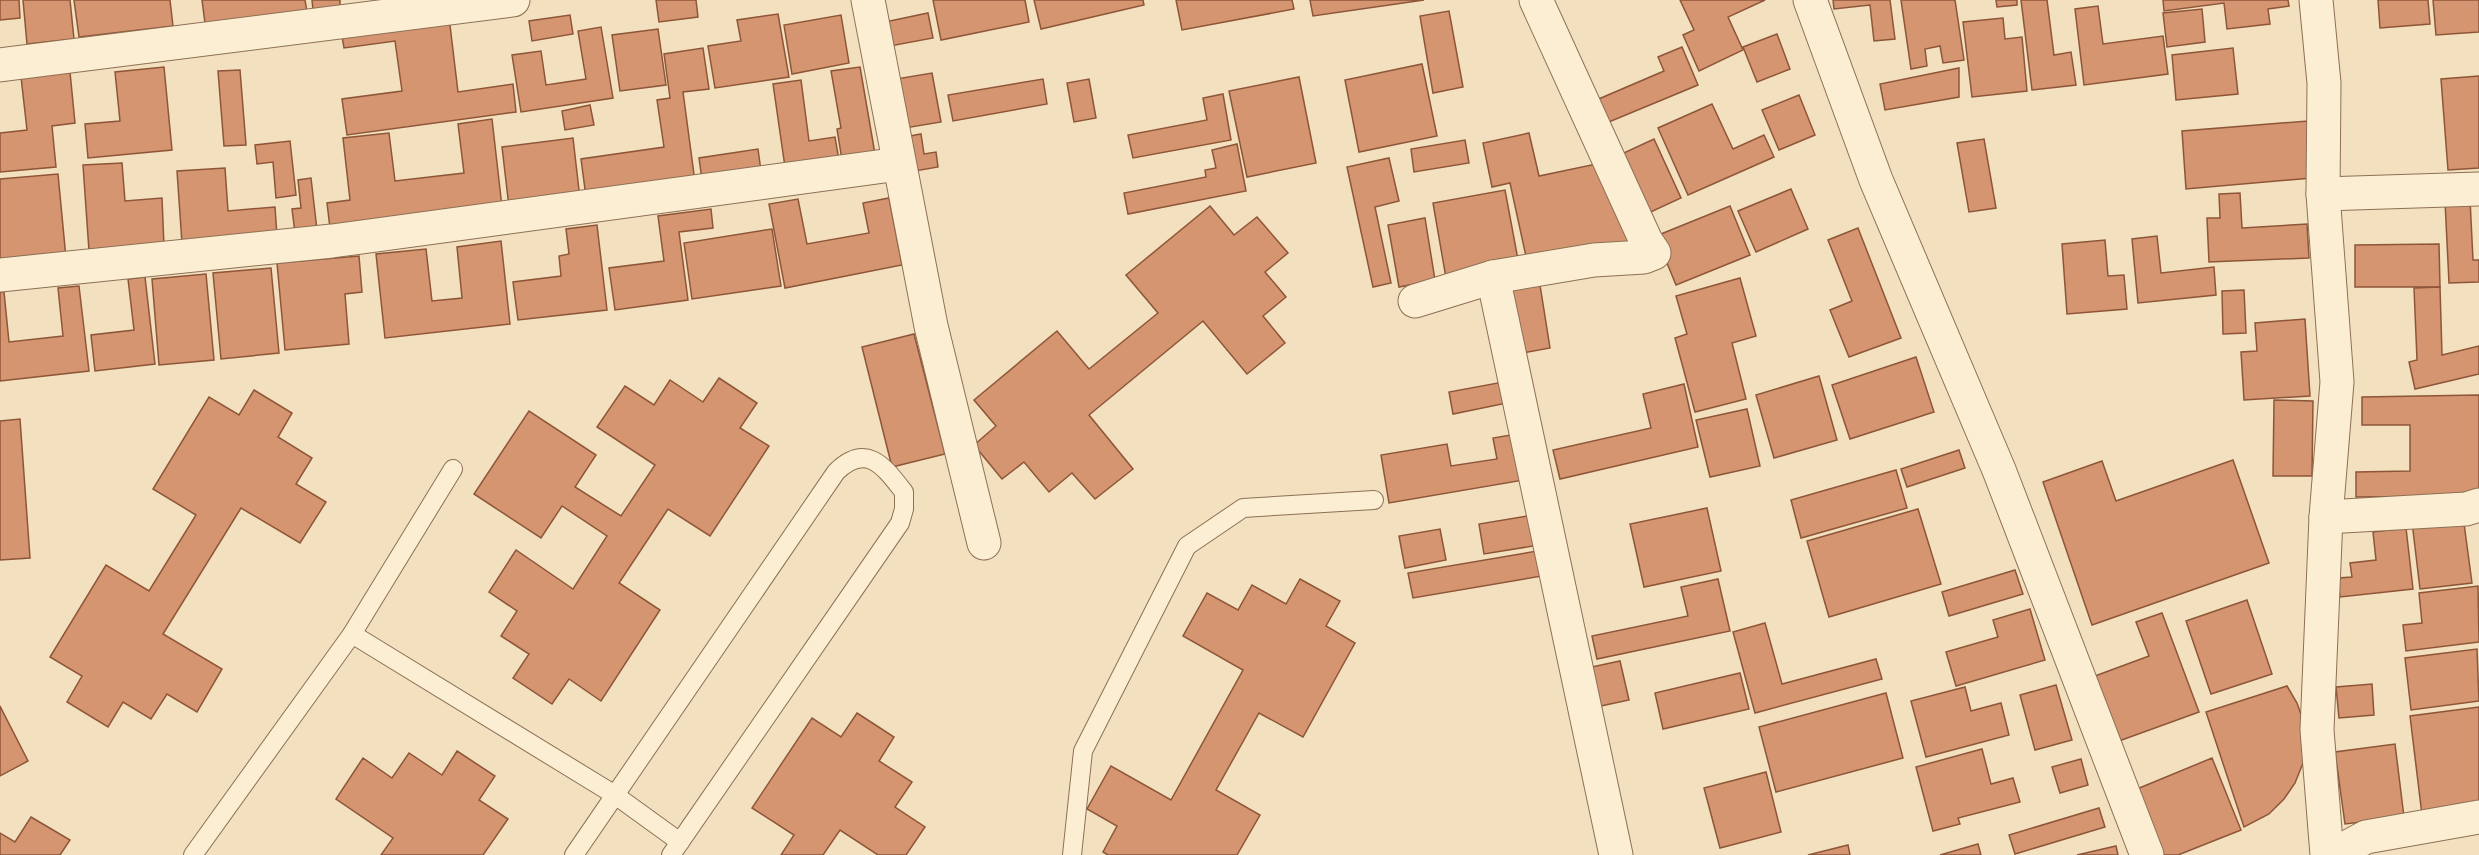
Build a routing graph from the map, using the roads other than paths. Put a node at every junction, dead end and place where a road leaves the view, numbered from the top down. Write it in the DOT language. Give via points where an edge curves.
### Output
graph roads {
  1 [pos="513,0"];
  2 [pos="868,0"];
  3 [pos="1536,0"];
  4 [pos="1810,0"];
  5 [pos="2316,0"];
  6 [pos="0,65"];
  7 [pos="899,164"];
  8 [pos="2479,189"];
  9 [pos="2323,194"];
  10 [pos="0,275"];
  11 [pos="1493,277"];
  12 [pos="1415,301"];
  13 [pos="453,469"];
  14 [pos="1374,500"];
  15 [pos="2479,505"];
  16 [pos="2326,517"];
  17 [pos="984,543"];
  18 [pos="352,634"];
  19 [pos="615,795"];
  20 [pos="2479,818"];
  21 [pos="675,848"];
  22 [pos="193,855"];
  23 [pos="574,855"];
  24 [pos="1072,855"];
  25 [pos="1616,855"];
  26 [pos="2147,855"];
  27 [pos="2327,855"];
  28 [pos="2333,855"];
  1 -- 6 [label="street"];
  2 -- 7 [label="street"];
  3 -- 11 [label="street" via="1654,253"];
  4 -- 26 [label="street" via="1876,180 2000,470"];
  5 -- 9 [label="street" via="2324,83"];
  7 -- 10 [label="street" via="333,242"];
  7 -- 17 [label="street" via="931,326"];
  8 -- 9 [label="street"];
  9 -- 16 [label="street" via="2337,382"];
  11 -- 12 [label="street"];
  11 -- 25 [label="street"];
  13 -- 18 [label="lane"];
  14 -- 24 [label="lane" via="1243,508 1187,546 1083,751"];
  15 -- 16 [label="street"];
  16 -- 27 [label="street" via="2317,730"];
  18 -- 19 [label="lane"];
  18 -- 22 [label="lane"];
  19 -- 21 [label="lane"];
  19 -- 21 [label="lane" via="836,472 845,463 864,458 880,463 904,492 900,523"];
  19 -- 23 [label="lane"];
  20 -- 28 [label="street" via="2366,837"];
}
